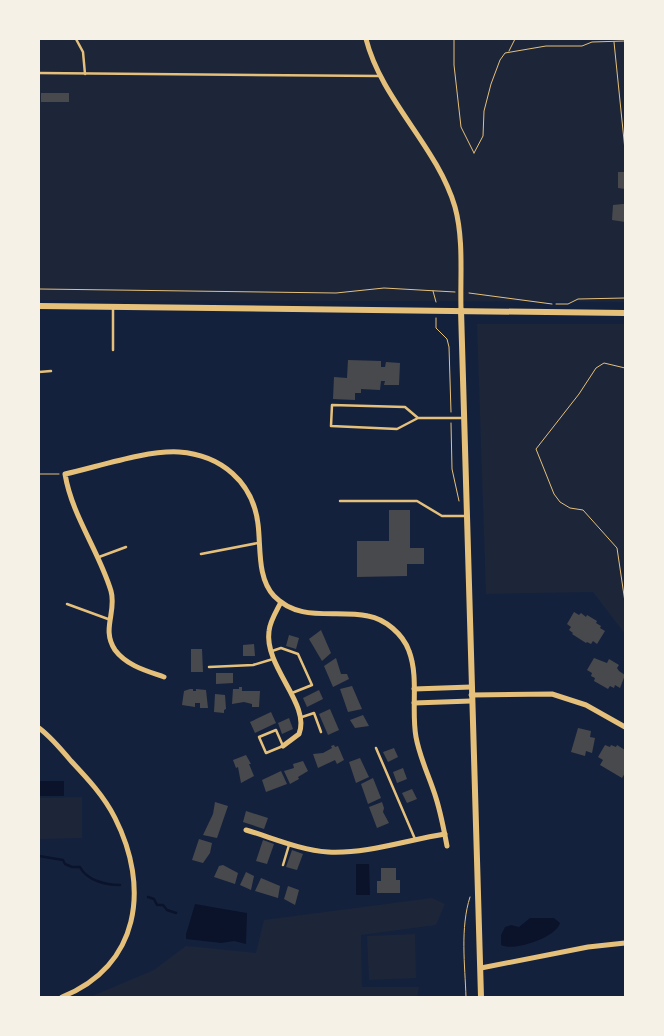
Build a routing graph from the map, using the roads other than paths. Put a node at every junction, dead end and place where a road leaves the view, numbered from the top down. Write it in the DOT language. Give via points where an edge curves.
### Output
graph roads {
  1 [pos="76,39"];
  2 [pos="366,39"];
  3 [pos="39,73"];
  4 [pos="85,74"];
  5 [pos="380,76"];
  6 [pos="39,306"];
  7 [pos="113,306"];
  8 [pos="461,310"];
  9 [pos="625,313"];
  10 [pos="113,350"];
  11 [pos="51,371"];
  12 [pos="39,372"];
  13 [pos="418,418"];
  14 [pos="464,418"];
  15 [pos="340,502"];
  16 [pos="464,516"];
  17 [pos="260,543"];
  18 [pos="126,547"];
  19 [pos="200,554"];
  20 [pos="97,558"];
  21 [pos="281,602"];
  22 [pos="67,604"];
  23 [pos="108,619"];
  24 [pos="271,652"];
  25 [pos="274,659"];
  26 [pos="209,668"];
  27 [pos="164,677"];
  28 [pos="414,689"];
  29 [pos="290,694"];
  30 [pos="471,694"];
  31 [pos="414,703"];
  32 [pos="302,717"];
  33 [pos="625,727"];
  34 [pos="39,728"];
  35 [pos="321,732"];
  36 [pos="283,746"];
  37 [pos="376,748"];
  38 [pos="246,830"];
  39 [pos="445,834"];
  40 [pos="415,839"];
  41 [pos="290,843"];
  42 [pos="447,846"];
  43 [pos="283,865"];
  44 [pos="625,943"];
  45 [pos="480,968"];
  46 [pos="62,997"];
  47 [pos="481,997"];
  1 -- 4 [label="lane" via="83,52"];
  2 -- 5 [label="street"];
  3 -- 4 [label="lane"];
  4 -- 5 [label="lane"];
  5 -- 8 [label="street" via="432,161 454,206 459,230"];
  6 -- 7 [label="street"];
  7 -- 8 [label="street"];
  7 -- 10 [label="lane"];
  8 -- 9 [label="street"];
  8 -- 14 [label="street"];
  11 -- 12 [label="lane"];
  13 -- 13 [label="lane" via="405,407 332,405 331,426 397,429"];
  13 -- 14 [label="lane"];
  14 -- 16 [label="street"];
  15 -- 16 [label="lane" via="417,501 442,516"];
  16 -- 30 [label="street"];
  17 -- 19 [label="lane"];
  17 -- 20 [label="street" via="257,513 248,490 229,469 210,459 179,452 161,453 65,474 72,501"];
  17 -- 21 [label="street" via="266,584"];
  18 -- 20 [label="lane"];
  20 -- 23 [label="street" via="112,596"];
  21 -- 24 [label="street" via="269,632"];
  21 -- 28 [label="street" via="308,614 366,615 383,621 407,645 412,660"];
  22 -- 23 [label="lane"];
  23 -- 27 [label="street" via="109,638 120,655 131,664"];
  24 -- 25 [label="street"];
  24 -- 29 [label="lane" via="281,648 298,654 312,685"];
  25 -- 26 [label="lane" via="253,665"];
  25 -- 29 [label="street"];
  28 -- 30 [label="street"];
  28 -- 31 [label="street"];
  29 -- 32 [label="street"];
  30 -- 31 [label="street"];
  30 -- 33 [label="street" via="552,694 586,705"];
  30 -- 45 [label="street"];
  31 -- 39 [label="street" via="418,746"];
  32 -- 35 [label="lane" via="314,713"];
  32 -- 36 [label="street" via="299,734"];
  34 -- 46 [label="street" via="110,808 129,852 135,888 131,925 115,958 88,984"];
  36 -- 36 [label="lane" via="276,730 259,737 266,753"];
  37 -- 40 [label="lane"];
  38 -- 41 [label="street"];
  39 -- 40 [label="street"];
  39 -- 42 [label="street"];
  40 -- 41 [label="street" via="336,852"];
  41 -- 43 [label="lane"];
  44 -- 45 [label="street"];
  45 -- 47 [label="street"];
}
